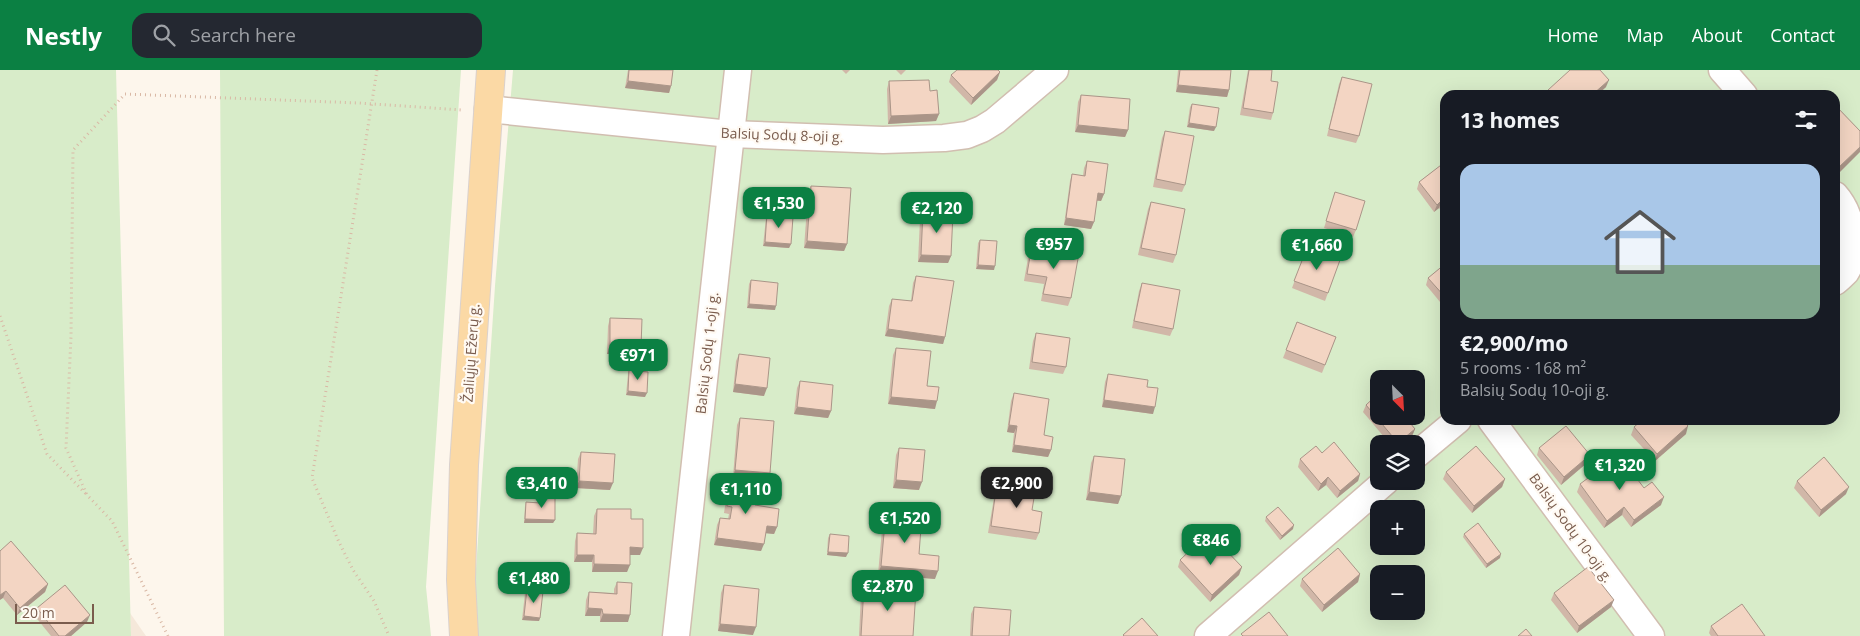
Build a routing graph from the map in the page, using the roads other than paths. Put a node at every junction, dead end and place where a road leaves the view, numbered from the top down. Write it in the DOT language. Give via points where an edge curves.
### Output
graph roads {
  1 [pos="491,70"];
  2 [pos="738,70"];
  3 [pos="1055,70"];
  4 [pos="1722,70"];
  5 [pos="1740,90"];
  6 [pos="476,110"];
  7 [pos="730,134"];
  8 [pos="1840,201"];
  9 [pos="1840,277"];
  10 [pos="1452,425"];
  11 [pos="1495,425"];
  12 [pos="1425,448"];
  13 [pos="1376,490"];
  14 [pos="464,636"];
  15 [pos="676,636"];
  16 [pos="1208,636"];
  17 [pos="1651,636"];
  1 -- 6 [label="main road, Žaliųjų Ežerų g."];
  2 -- 7 [label="street, Balsių Sodų 1-oji g."];
  3 -- 7 [label="street, Balsių Sodų 8-oji g." via="995,121 967,135 883,140"];
  4 -- 5 [label="street"];
  6 -- 7 [label="street, Balsių Sodų 8-oji g."];
  6 -- 14 [label="main road, Žaliųjų Ežerų g." via="461,580"];
  7 -- 15 [label="street, Balsių Sodų 1-oji g."];
  8 -- 9 [label="street" via="1850,220 1854,239 1853,256 1847,271"];
  10 -- 12 [label="street"];
  11 -- 17 [label="street, Balsių Sodų 10-oji g."];
  13 -- 16 [label="street"];
}
